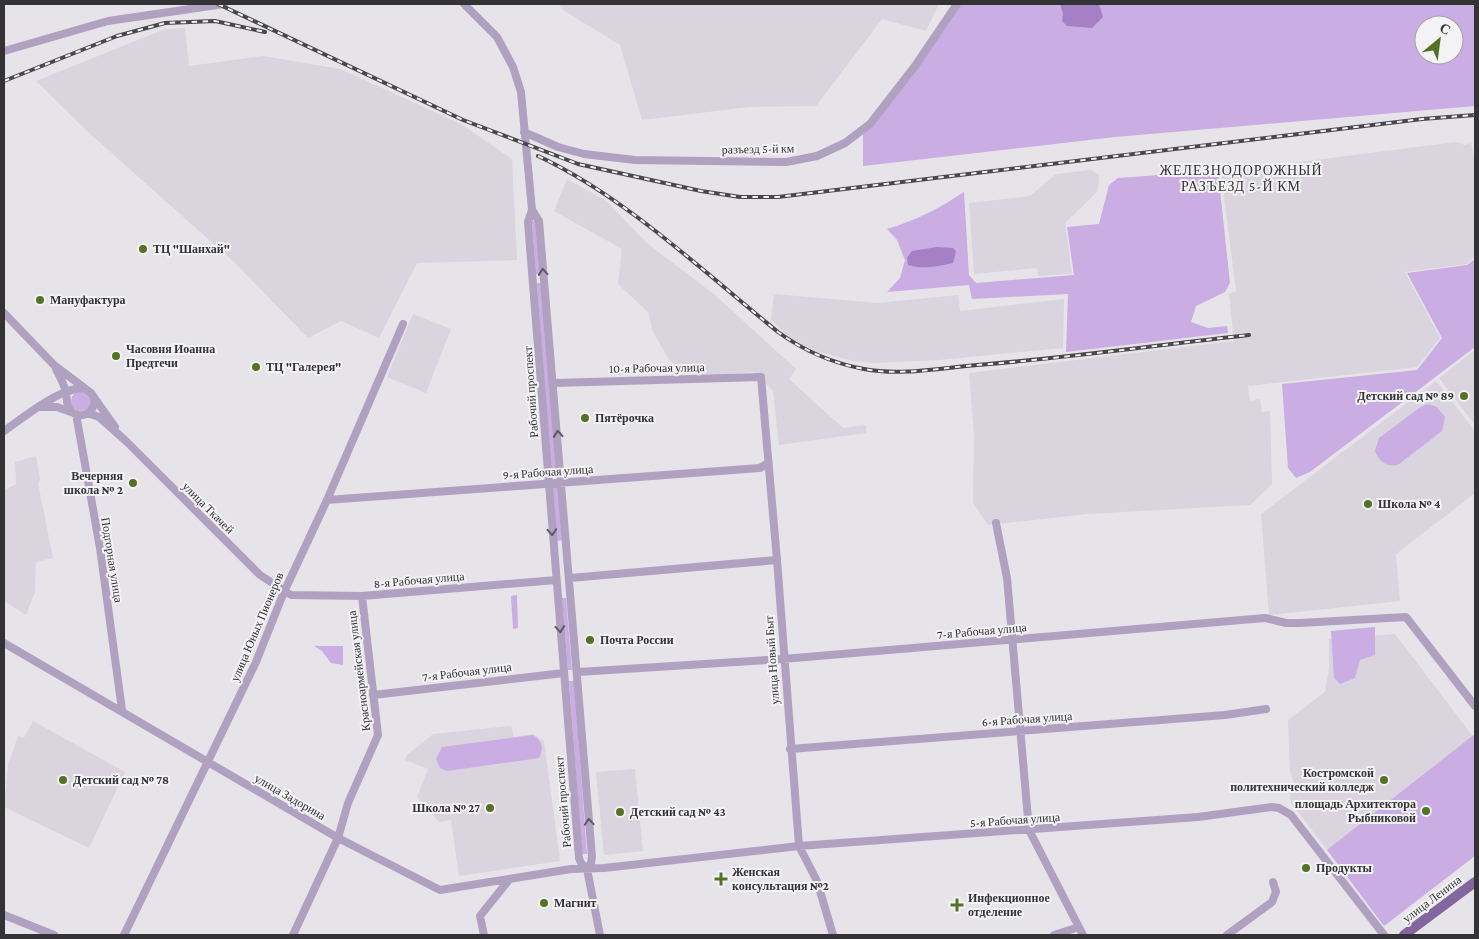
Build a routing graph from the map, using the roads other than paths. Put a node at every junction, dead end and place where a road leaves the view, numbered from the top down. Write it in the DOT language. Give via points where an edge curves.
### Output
graph roads {
  1 [pos="224,4"];
  2 [pos="463,4"];
  3 [pos="956,4"];
  4 [pos="4,51"];
  5 [pos="524,132"];
  6 [pos="532,210"];
  7 [pos="4,313"];
  8 [pos="403,324"];
  9 [pos="54,366"];
  10 [pos="761,377"];
  11 [pos="554,383"];
  12 [pos="84,388"];
  13 [pos="69,395"];
  14 [pos="94,397"];
  15 [pos="37,408"];
  16 [pos="74,413"];
  17 [pos="88,413"];
  18 [pos="4,432"];
  19 [pos="120,435"];
  20 [pos="768,463"];
  21 [pos="562,482"];
  22 [pos="548,483"];
  23 [pos="327,500"];
  24 [pos="996,523"];
  25 [pos="777,560"];
  26 [pos="569,574"];
  27 [pos="556,576"];
  28 [pos="284,592"];
  29 [pos="362,596"];
  30 [pos="1013,640"];
  31 [pos="4,643"];
  32 [pos="783,659"];
  33 [pos="578,672"];
  34 [pos="564,673"];
  35 [pos="373,694"];
  36 [pos="1475,706"];
  37 [pos="1266,709"];
  38 [pos="122,710"];
  39 [pos="1021,731"];
  40 [pos="790,749"];
  41 [pos="208,762"];
  42 [pos="1029,830"];
  43 [pos="338,838"];
  44 [pos="799,846"];
  45 [pos="587,869"];
  46 [pos="508,881"];
  47 [pos="1273,882"];
  48 [pos="1475,882"];
  49 [pos="4,915"];
  50 [pos="1079,926"];
  51 [pos="54,935"];
  52 [pos="124,935"];
  53 [pos="293,935"];
  54 [pos="484,935"];
  55 [pos="600,935"];
  56 [pos="833,935"];
  57 [pos="1054,935"];
  58 [pos="1083,935"];
  59 [pos="1227,935"];
  60 [pos="1384,935"];
  61 [pos="1404,935"];
  1 -- 4 [label="street" via="108,21"];
  2 -- 5 [label="street, Рабочий проспект" via="489,27 508,55 521,92"];
  3 -- 5 [label="street, разъезд 5-й км" via="915,66 870,124 845,143 817,156 786,162 635,160 584,154"];
  5 -- 6 [label="street, Рабочий проспект"];
  11 -- 6 [label="street, Рабочий проспект, one-way" via="539,221"];
  6 -- 22 [label="street, Рабочий проспект" via="528,222"];
  7 -- 9 [label="street"];
  8 -- 23 [label="street, улица Юных Пионеров"];
  9 -- 12 [label="street"];
  9 -- 13 [label="street"];
  10 -- 11 [label="street, 10-я Рабочая улица"];
  10 -- 20 [label="street, улица Новый Быт"];
  21 -- 11 [label="street, Рабочий проспект, one-way"];
  12 -- 13 [label="street"];
  12 -- 14 [label="street"];
  13 -- 15 [label="street"];
  13 -- 16 [label="street"];
  14 -- 17 [label="street" via="94,407"];
  14 -- 19 [label="street, улица Ткачей"];
  15 -- 16 [label="street" via="57,407"];
  15 -- 18 [label="street"];
  16 -- 17 [label="street"];
  16 -- 38 [label="street, Подгорная улица" via="100,548"];
  17 -- 19 [label="street, улица Ткачей" via="99,417"];
  19 -- 28 [label="street, улица Ткачей" via="260,575"];
  20 -- 21 [label="street, 9-я Рабочая улица" via="760,468"];
  20 -- 25 [label="street, улица Новый Быт"];
  21 -- 22 [label="street, 9-я Рабочая улица"];
  21 -- 26 [label="street, Рабочий проспект"];
  22 -- 23 [label="street, 9-я Рабочая улица"];
  22 -- 27 [label="street, Рабочий проспект, one-way"];
  23 -- 28 [label="street, улица Юных Пионеров"];
  24 -- 30 [label="street" via="1007,578"];
  25 -- 26 [label="street"];
  25 -- 32 [label="street, улица Новый Быт"];
  26 -- 27 [label="street" via="564,566 560,566"];
  26 -- 27 [label="street" via="566,584 561,584"];
  26 -- 33 [label="street, Рабочий проспект"];
  27 -- 29 [label="street, 8-я Рабочая улица"];
  27 -- 34 [label="street, Рабочий проспект, one-way"];
  28 -- 29 [label="street, 8-я Рабочая улица" via="304,597"];
  28 -- 41 [label="street, улица Юных Пионеров" via="256,662"];
  29 -- 35 [label="street, Красноармейская улица"];
  30 -- 32 [label="street, 7-я Рабочая улица"];
  30 -- 36 [label="street, 7-я Рабочая улица" via="1265,618 1300,623 1406,617"];
  30 -- 39 [label="street"];
  31 -- 38 [label="street, улица Задорина"];
  32 -- 33 [label="street, 7-я Рабочая улица"];
  32 -- 40 [label="street, улица Новый Быт"];
  45 -- 33 [label="street, Рабочий проспект, one-way" via="592,857"];
  34 -- 35 [label="street, 7-я Рабочая улица"];
  34 -- 45 [label="street, Рабочий проспект" via="580,860"];
  35 -- 43 [label="street, Красноармейская улица" via="378,735 348,803"];
  37 -- 39 [label="street, 6-я Рабочая улица"];
  38 -- 41 [label="street, улица Задорина"];
  39 -- 40 [label="street, 6-я Рабочая улица"];
  39 -- 42 [label="street"];
  40 -- 44 [label="street, улица Новый Быт"];
  41 -- 43 [label="street, улица Задорина"];
  41 -- 52 [label="street, улица Юных Пионеров"];
  42 -- 44 [label="street, 5-я Рабочая улица"];
  42 -- 50 [label="street"];
  42 -- 60 [label="street, 5-я Рабочая улица" via="1279,808 1291,815"];
  43 -- 46 [label="street, улица Задорина" via="440,890"];
  43 -- 53 [label="street, Красноармейская улица"];
  44 -- 45 [label="street, 5-я Рабочая улица"];
  44 -- 56 [label="street, улица Новый Быт" via="817,881"];
  45 -- 46 [label="street, улица Задорина"];
  45 -- 55 [label="street, Рабочий проспект"];
  46 -- 54 [label="street" via="480,916"];
  47 -- 59 [label="street" via="1276,892 1272,902"];
  48 -- 61 [label="main road, улица Ленина"];
  49 -- 51 [label="street"];
  50 -- 57 [label="street"];
  50 -- 58 [label="street"];
}
